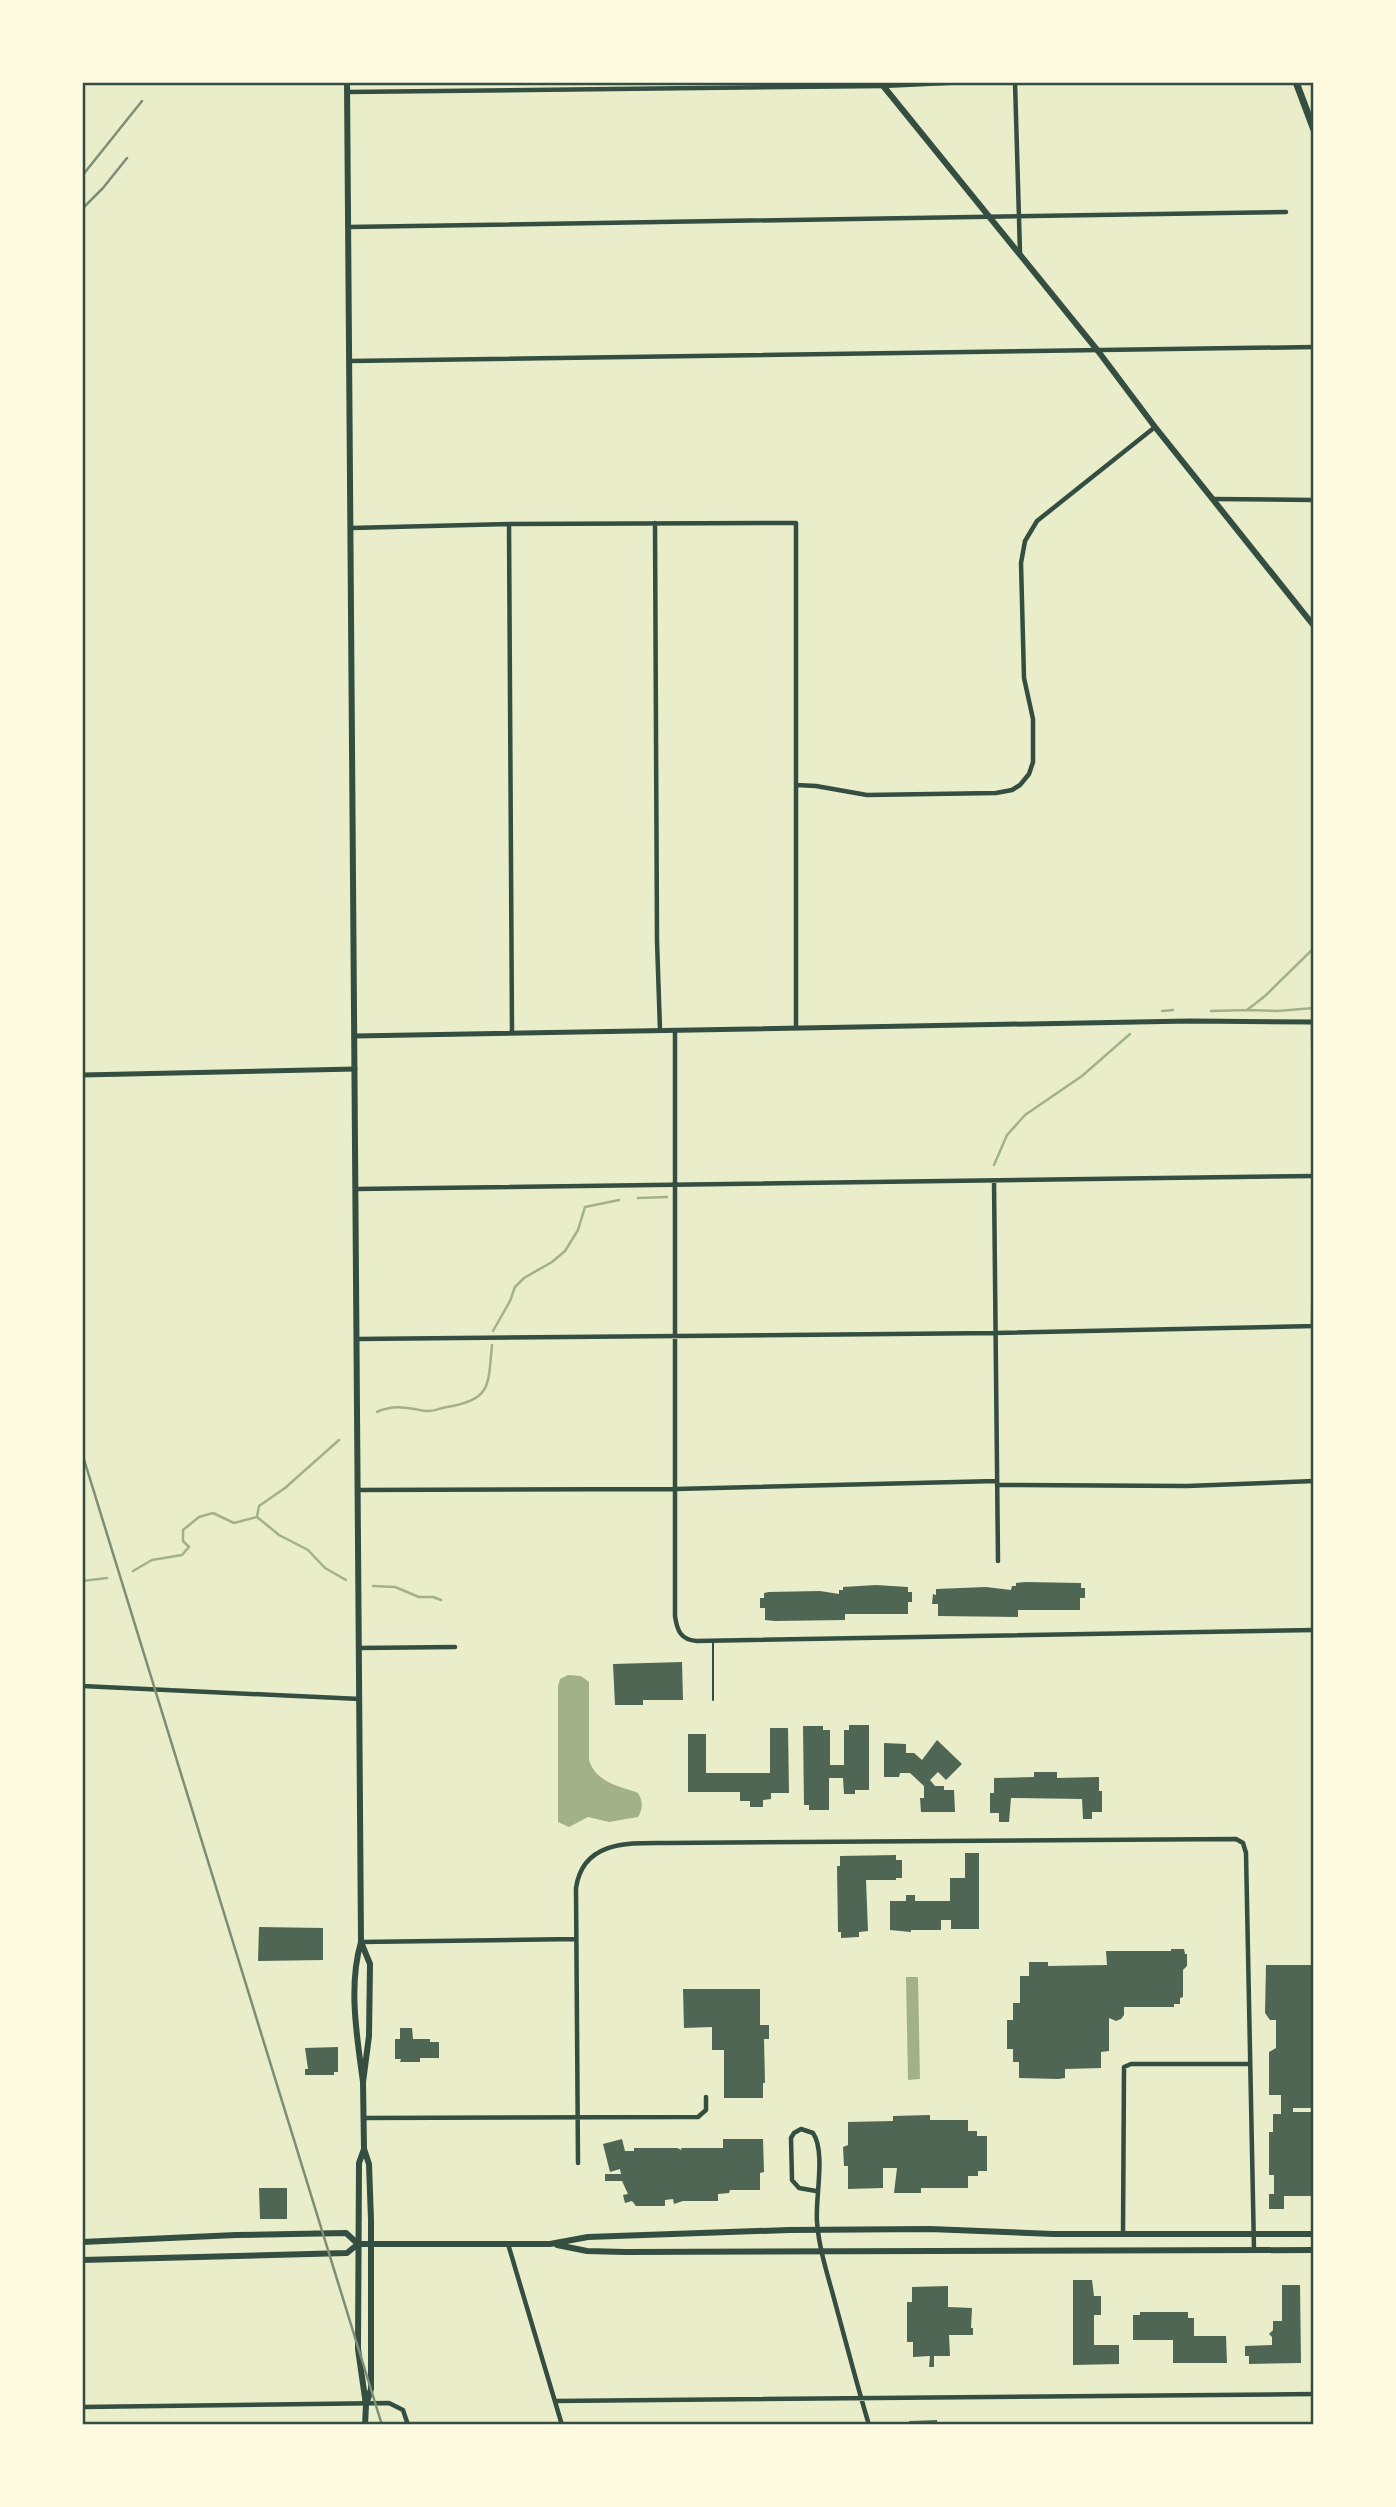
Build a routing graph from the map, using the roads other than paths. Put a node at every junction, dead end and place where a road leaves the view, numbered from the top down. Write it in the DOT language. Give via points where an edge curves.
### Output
graph roads {
  1 [pos="347,82"];
  2 [pos="968,82"];
  3 [pos="1015,82"];
  4 [pos="1296,82"];
  5 [pos="882,84"];
  6 [pos="347,92"];
  7 [pos="1314,130"];
  8 [pos="1286,212"];
  9 [pos="992,218"];
  10 [pos="1019,218"];
  11 [pos="348,227"];
  12 [pos="1020,254"];
  13 [pos="1314,347"];
  14 [pos="1098,351"];
  15 [pos="350,361"];
  16 [pos="1155,427"];
  17 [pos="1213,499"];
  18 [pos="1314,500"];
  19 [pos="655,523"];
  20 [pos="509,524"];
  21 [pos="351,528"];
  22 [pos="1314,626"];
  23 [pos="796,785"];
  24 [pos="1313,1022"];
  25 [pos="796,1028"];
  26 [pos="660,1030"];
  27 [pos="675,1030"];
  28 [pos="512,1032"];
  29 [pos="355,1036"];
  30 [pos="355,1069"];
  31 [pos="82,1075"];
  32 [pos="1314,1153"];
  33 [pos="1314,1176"];
  34 [pos="994,1181"];
  35 [pos="676,1183"];
  36 [pos="356,1189"];
  37 [pos="1314,1211"];
  38 [pos="1314,1326"];
  39 [pos="996,1333"];
  40 [pos="676,1336"];
  41 [pos="357,1339"];
  42 [pos="1314,1481"];
  43 [pos="997,1483"];
  44 [pos="676,1489"];
  45 [pos="358,1490"];
  46 [pos="998,1561"];
  47 [pos="1314,1630"];
  48 [pos="713,1640"];
  49 [pos="455,1647"];
  50 [pos="359,1648"];
  51 [pos="82,1686"];
  52 [pos="360,1699"];
  53 [pos="713,1700"];
  54 [pos="576,1939"];
  55 [pos="361,1942"];
  56 [pos="1249,2064"];
  57 [pos="363,2082"];
  58 [pos="706,2098"];
  59 [pos="364,2118"];
  60 [pos="578,2118"];
  61 [pos="364,2149"];
  62 [pos="578,2162"];
  63 [pos="816,2192"];
  64 [pos="818,2230"];
  65 [pos="1123,2234"];
  66 [pos="1253,2234"];
  67 [pos="1314,2234"];
  68 [pos="82,2242"];
  69 [pos="358,2244"];
  70 [pos="371,2244"];
  71 [pos="508,2244"];
  72 [pos="550,2244"];
  73 [pos="1254,2250"];
  74 [pos="1314,2250"];
  75 [pos="822,2251"];
  76 [pos="82,2260"];
  77 [pos="1314,2394"];
  78 [pos="861,2398"];
  79 [pos="555,2401"];
  80 [pos="366,2404"];
  81 [pos="82,2406"];
  82 [pos="365,2425"];
  83 [pos="408,2425"];
  84 [pos="562,2425"];
  85 [pos="869,2425"];
  1 -- 6 [label="main road"];
  2 -- 5 [label="street"];
  3 -- 10 [label="street"];
  4 -- 7 [label="highway"];
  5 -- 6 [label="street"];
  5 -- 9 [label="main road"];
  6 -- 11 [label="main road"];
  8 -- 10 [label="street"];
  9 -- 10 [label="street"];
  9 -- 11 [label="street"];
  9 -- 12 [label="main road"];
  10 -- 12 [label="street"];
  11 -- 15 [label="main road"];
  12 -- 14 [label="main road"];
  13 -- 14 [label="street"];
  14 -- 15 [label="street"];
  14 -- 16 [label="main road"];
  15 -- 21 [label="main road"];
  16 -- 17 [label="main road"];
  16 -- 23 [label="street" via="1037,521 1025,541 1021,563 1024,678 1033,719 1034,757 1026,778 1012,790 996,793 871,795"];
  17 -- 18 [label="street"];
  17 -- 22 [label="main road"];
  19 -- 20 [label="street"];
  19 -- 23 [label="street" via="796,523"];
  19 -- 26 [label="street"];
  20 -- 21 [label="street"];
  20 -- 28 [label="street"];
  21 -- 29 [label="main road"];
  23 -- 25 [label="street"];
  24 -- 25 [label="street"];
  24 -- 32 [label="street"];
  25 -- 27 [label="street"];
  26 -- 27 [label="street"];
  26 -- 28 [label="street"];
  27 -- 35 [label="street"];
  28 -- 29 [label="street"];
  29 -- 30 [label="main road"];
  30 -- 31 [label="street"];
  30 -- 36 [label="main road"];
  33 -- 34 [label="street"];
  34 -- 35 [label="street"];
  34 -- 39 [label="street"];
  35 -- 36 [label="street"];
  35 -- 40 [label="street"];
  36 -- 41 [label="main road"];
  37 -- 38 [label="street"];
  38 -- 39 [label="street"];
  39 -- 40 [label="street"];
  39 -- 43 [label="street"];
  40 -- 41 [label="street"];
  40 -- 44 [label="street"];
  41 -- 45 [label="main road"];
  42 -- 43 [label="street" via="1187,1486"];
  43 -- 44 [label="street"];
  43 -- 46 [label="street"];
  44 -- 45 [label="street"];
  44 -- 48 [label="street" via="676,1616 681,1635"];
  45 -- 50 [label="main road"];
  47 -- 48 [label="street"];
  48 -- 53 [label="lane"];
  49 -- 50 [label="street"];
  50 -- 52 [label="main road"];
  51 -- 52 [label="street"];
  52 -- 55 [label="main road"];
  54 -- 55 [label="street"];
  54 -- 56 [label="street" via="579,1877 594,1856 618,1844 1236,1839 1246,1853"];
  54 -- 60 [label="street"];
  55 -- 57 [label="main road" via="355,1961 355,2008"];
  55 -- 57 [label="main road" via="370,1964"];
  56 -- 65 [label="street" via="1124,2067"];
  56 -- 66 [label="street"];
  57 -- 59 [label="main road"];
  58 -- 60 [label="street" via="706,2110 698,2117"];
  59 -- 60 [label="street"];
  59 -- 61 [label="main road"];
  60 -- 62 [label="street"];
  61 -- 69 [label="main road" via="359,2163"];
  61 -- 70 [label="main road" via="369,2164"];
  63 -- 63 [label="street" via="818,2142 813,2133 801,2129 791,2137 791,2177 797,2186"];
  63 -- 64 [label="street"];
  64 -- 65 [label="main road"];
  64 -- 72 [label="main road" via="588,2237"];
  64 -- 75 [label="street"];
  65 -- 66 [label="main road"];
  66 -- 67 [label="main road"];
  66 -- 73 [label="street"];
  68 -- 69 [label="main road" via="346,2233"];
  69 -- 70 [label="main road"];
  69 -- 76 [label="main road" via="347,2253"];
  69 -- 80 [label="main road" via="358,2348"];
  70 -- 71 [label="main road"];
  70 -- 80 [label="main road" via="371,2389"];
  71 -- 72 [label="main road"];
  71 -- 79 [label="street"];
  72 -- 75 [label="main road" via="625,2252"];
  73 -- 74 [label="main road"];
  73 -- 75 [label="main road"];
  75 -- 78 [label="street"];
  77 -- 78 [label="street"];
  78 -- 79 [label="street"];
  78 -- 85 [label="street"];
  79 -- 84 [label="street"];
  80 -- 81 [label="street"];
  80 -- 82 [label="main road"];
  80 -- 83 [label="street" via="396,2404"];
}
